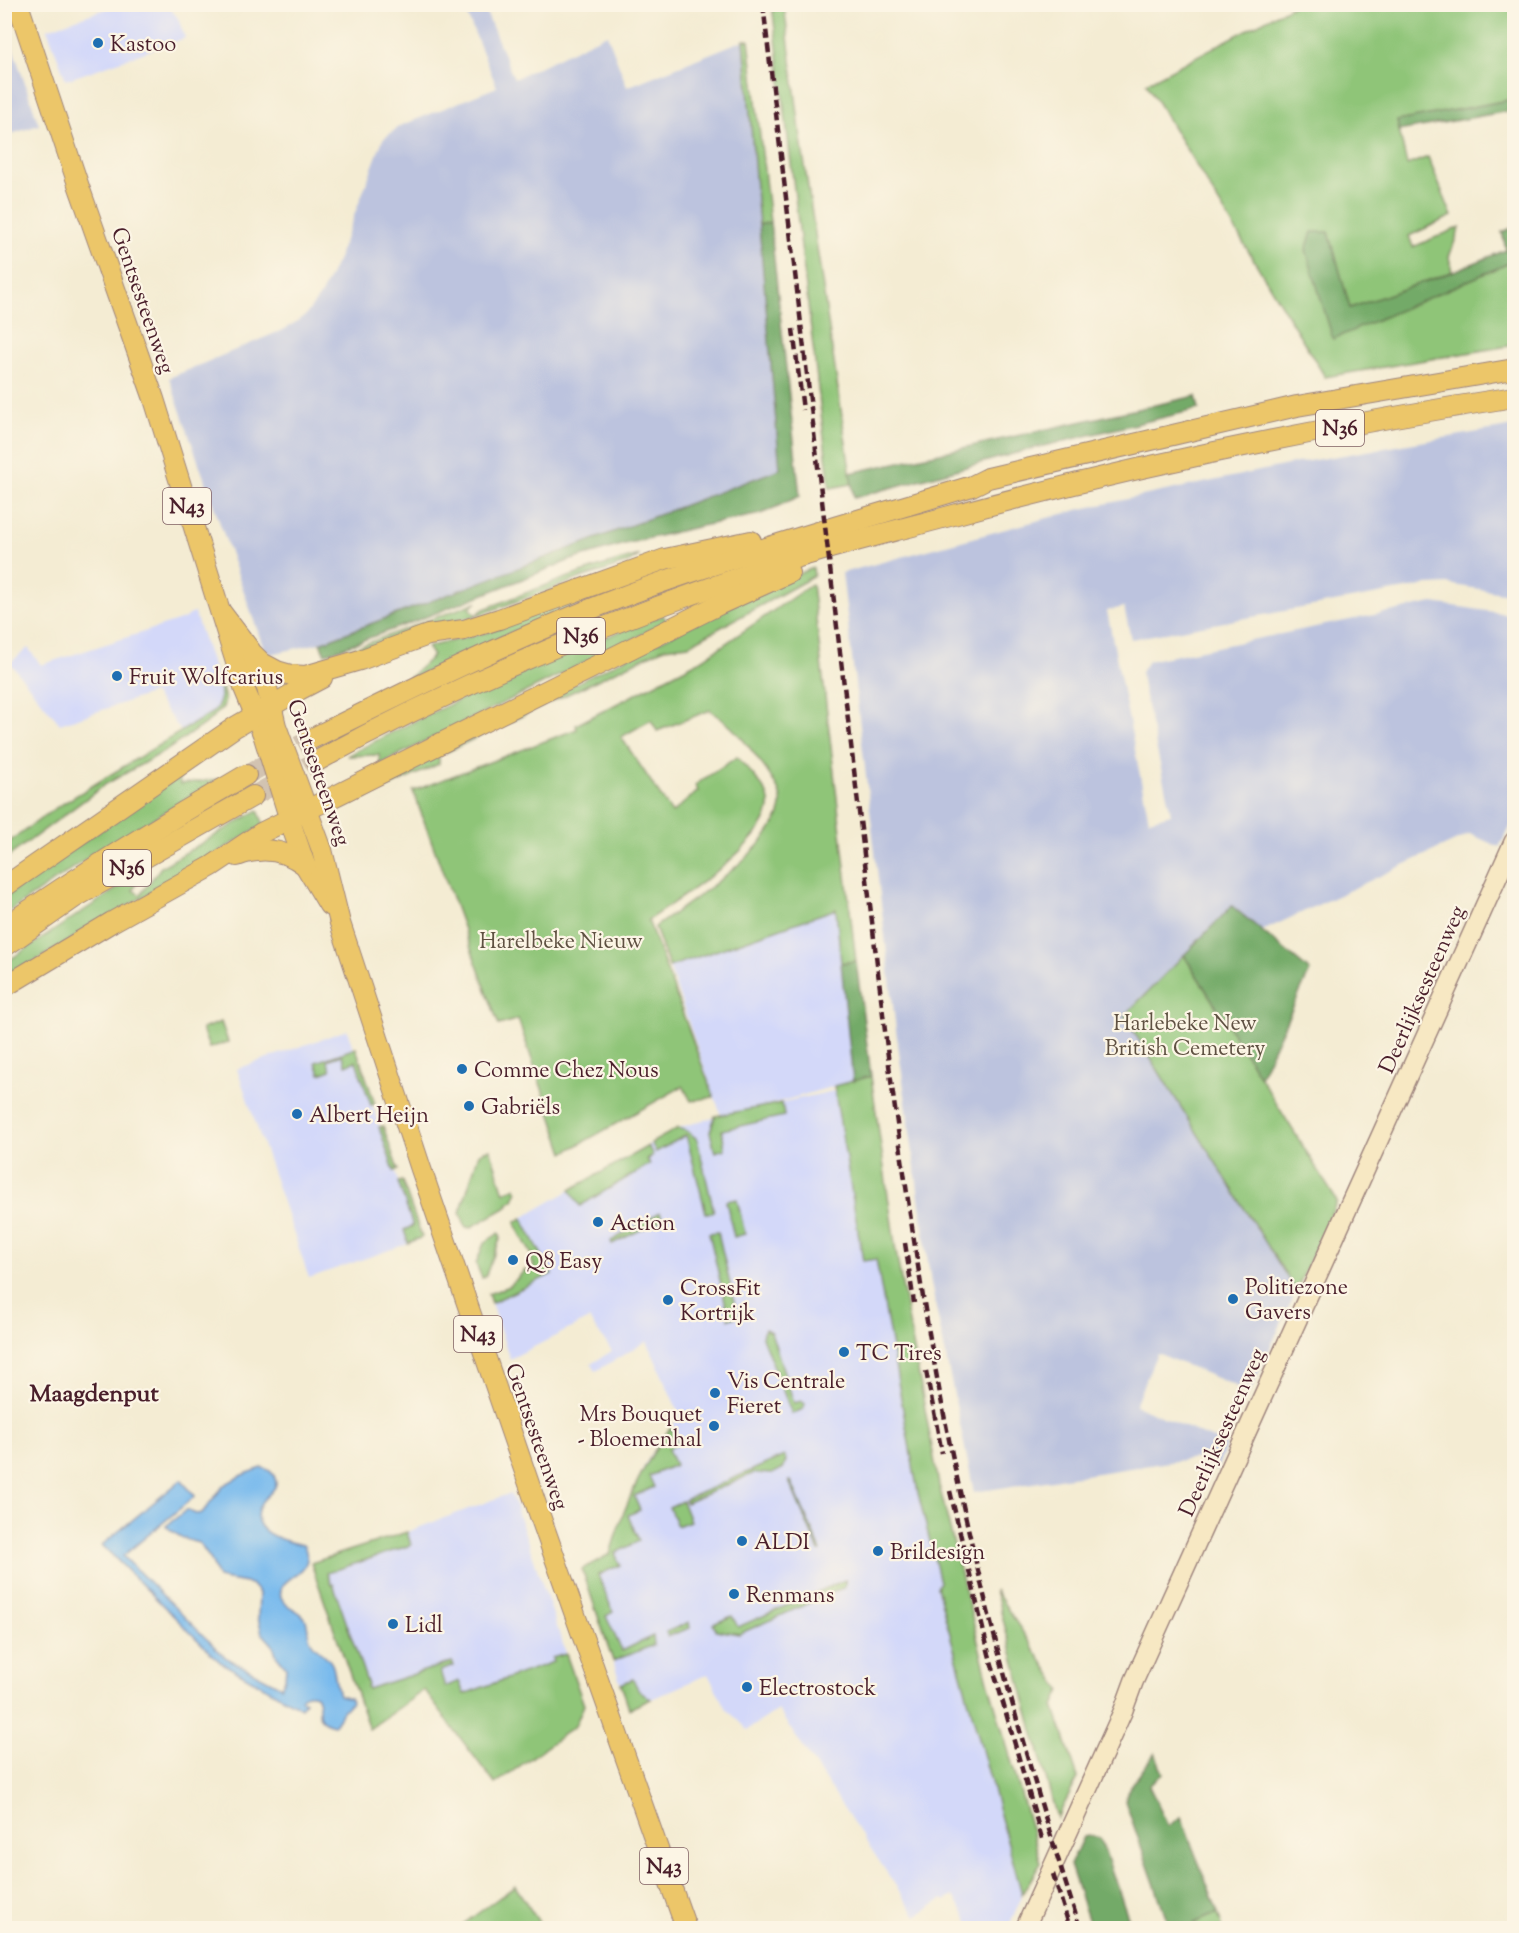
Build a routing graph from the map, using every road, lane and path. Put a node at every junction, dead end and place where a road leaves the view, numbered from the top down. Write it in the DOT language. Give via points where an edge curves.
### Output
graph roads {
  1 [pos="18,4"];
  2 [pos="1515,369"];
  3 [pos="1515,398"];
  4 [pos="988,478"];
  5 [pos="857,542"];
  6 [pos="221,612"];
  7 [pos="250,651"];
  8 [pos="360,660"];
  9 [pos="263,711"];
  10 [pos="311,739"];
  11 [pos="317,761"];
  12 [pos="246,775"];
  13 [pos="253,796"];
  14 [pos="298,815"];
  15 [pos="1515,841"];
  16 [pos="305,865"];
  17 [pos="212,866"];
  18 [pos="4,887"];
  19 [pos="340,924"];
  20 [pos="4,927"];
  21 [pos="4,946"];
  22 [pos="4,987"];
  23 [pos="686,1929"];
  24 [pos="1025,1929"];
  1 -- 6 [label="main road, Gentsesteenweg / N43" via="154,399"];
  2 -- 4 [label="main road, N36" via="1297,406"];
  3 -- 5 [label="main road, N36" via="1166,463"];
  4 -- 8 [label="main road" via="971,477 754,540 665,558 499,619 428,636"];
  4 -- 10 [label="main road, N36" via="666,581 539,631"];
  5 -- 11 [label="main road, N36" via="794,559 546,650 374,729"];
  5 -- 14 [label="main road" via="718,605"];
  6 -- 7 [label="main road, Gentsesteenweg / N43"];
  6 -- 9 [label="main road, Gentsesteenweg / N43" via="244,688"];
  7 -- 8 [label="main road" via="269,668 291,675 305,676"];
  7 -- 9 [label="main road, Gentsesteenweg / N43" via="267,688"];
  8 -- 9 [label="main road"];
  9 -- 14 [label="main road, Gentsesteenweg / N43" via="276,726"];
  9 -- 18 [label="main road"];
  12 -- 20 [label="main road, N36" via="165,822"];
  13 -- 21 [label="main road, N36" via="74,898"];
  14 -- 16 [label="main road, Gentsesteenweg / N43"];
  14 -- 17 [label="main road" via="261,833"];
  14 -- 19 [label="main road, Gentsesteenweg / N43" via="322,850"];
  15 -- 24 [label="main road, Deerlijksesteenweg"];
  16 -- 17 [label="main road" via="290,855 265,849 252,850"];
  16 -- 19 [label="main road, Gentsesteenweg / N43"];
  17 -- 22 [label="main road"];
  19 -- 23 [label="main road, Gentsesteenweg / N43" via="539,1513"];
}
